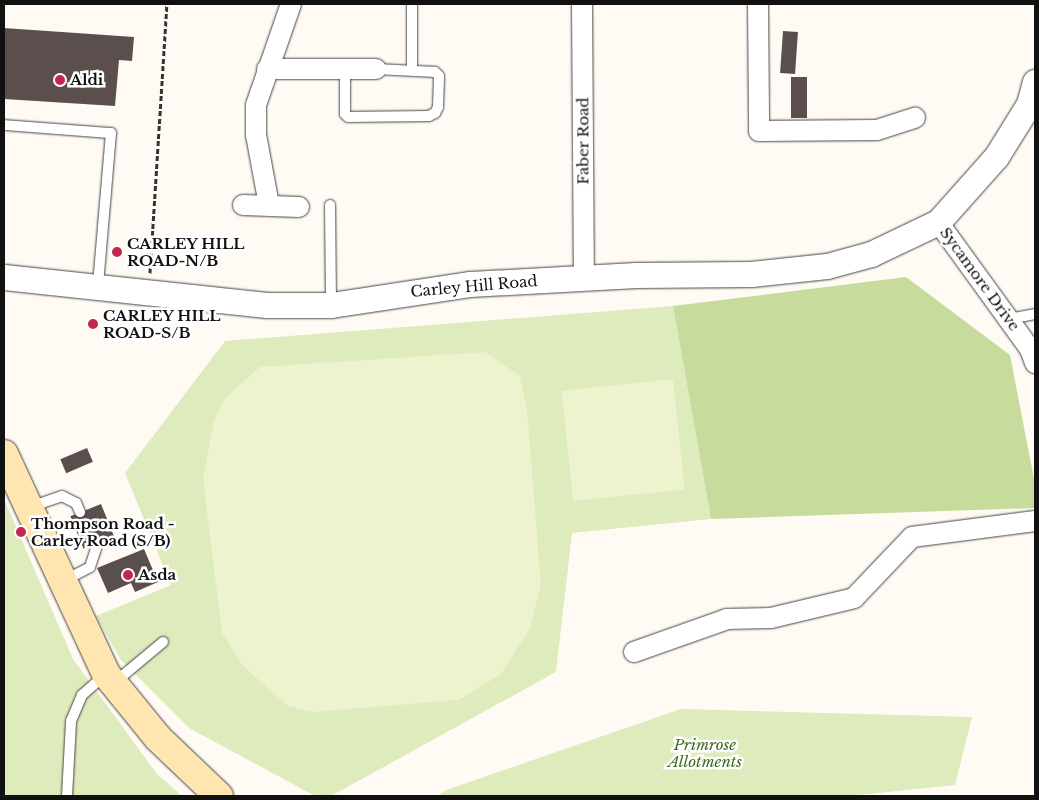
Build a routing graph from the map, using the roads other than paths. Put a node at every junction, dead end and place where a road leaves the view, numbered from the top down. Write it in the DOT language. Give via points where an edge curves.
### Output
graph roads {
  1 [pos="291,4"];
  2 [pos="412,4"];
  3 [pos="582,4"];
  4 [pos="758,4"];
  5 [pos="267,69"];
  6 [pos="345,69"];
  7 [pos="376,69"];
  8 [pos="412,70"];
  9 [pos="1035,82"];
  10 [pos="915,118"];
  11 [pos="4,125"];
  12 [pos="330,204"];
  13 [pos="243,205"];
  14 [pos="269,205"];
  15 [pos="299,206"];
  16 [pos="938,222"];
  17 [pos="4,277"];
  18 [pos="584,278"];
  19 [pos="98,290"];
  20 [pos="331,306"];
  21 [pos="1035,314"];
  22 [pos="1009,319"];
  23 [pos="1035,363"];
  24 [pos="4,454"];
  25 [pos="29,508"];
  26 [pos="80,512"];
  27 [pos="1035,521"];
  28 [pos="94,545"];
  29 [pos="63,581"];
  30 [pos="163,642"];
  31 [pos="634,652"];
  32 [pos="109,679"];
  33 [pos="67,796"];
  34 [pos="219,796"];
  1 -- 5 [label="street"];
  2 -- 8 [label="lane"];
  3 -- 18 [label="street, Faber Road"];
  4 -- 10 [label="street" via="759,130 877,130"];
  5 -- 6 [label="street"];
  5 -- 14 [label="street" via="256,105 256,135"];
  6 -- 7 [label="street"];
  6 -- 8 [label="lane" via="345,114 348,117 430,116 438,107 439,76 430,70"];
  7 -- 8 [label="lane"];
  9 -- 16 [label="street" via="1029,104 996,157"];
  11 -- 19 [label="lane" via="111,133"];
  12 -- 20 [label="lane"];
  13 -- 14 [label="street"];
  14 -- 15 [label="street"];
  16 -- 18 [label="street, Carley Hill Road" via="871,254 827,266 751,274"];
  16 -- 22 [label="street, Sycamore Drive"];
  17 -- 19 [label="street, Carley Hill Road"];
  18 -- 20 [label="street, Carley Hill Road" via="470,284"];
  19 -- 20 [label="street, Carley Hill Road" via="267,305"];
  21 -- 22 [label="lane"];
  22 -- 23 [label="street, Sycamore Drive" via="1030,349"];
  24 -- 25 [label="main road"];
  25 -- 26 [label="lane" via="62,496 76,503"];
  25 -- 29 [label="main road"];
  27 -- 31 [label="street" via="912,537 854,598 771,618 726,619"];
  28 -- 29 [label="lane" via="96,549 90,568"];
  29 -- 32 [label="main road"];
  30 -- 32 [label="lane"];
  32 -- 33 [label="lane" via="82,695 71,721"];
  32 -- 34 [label="main road" via="158,738"];
}
